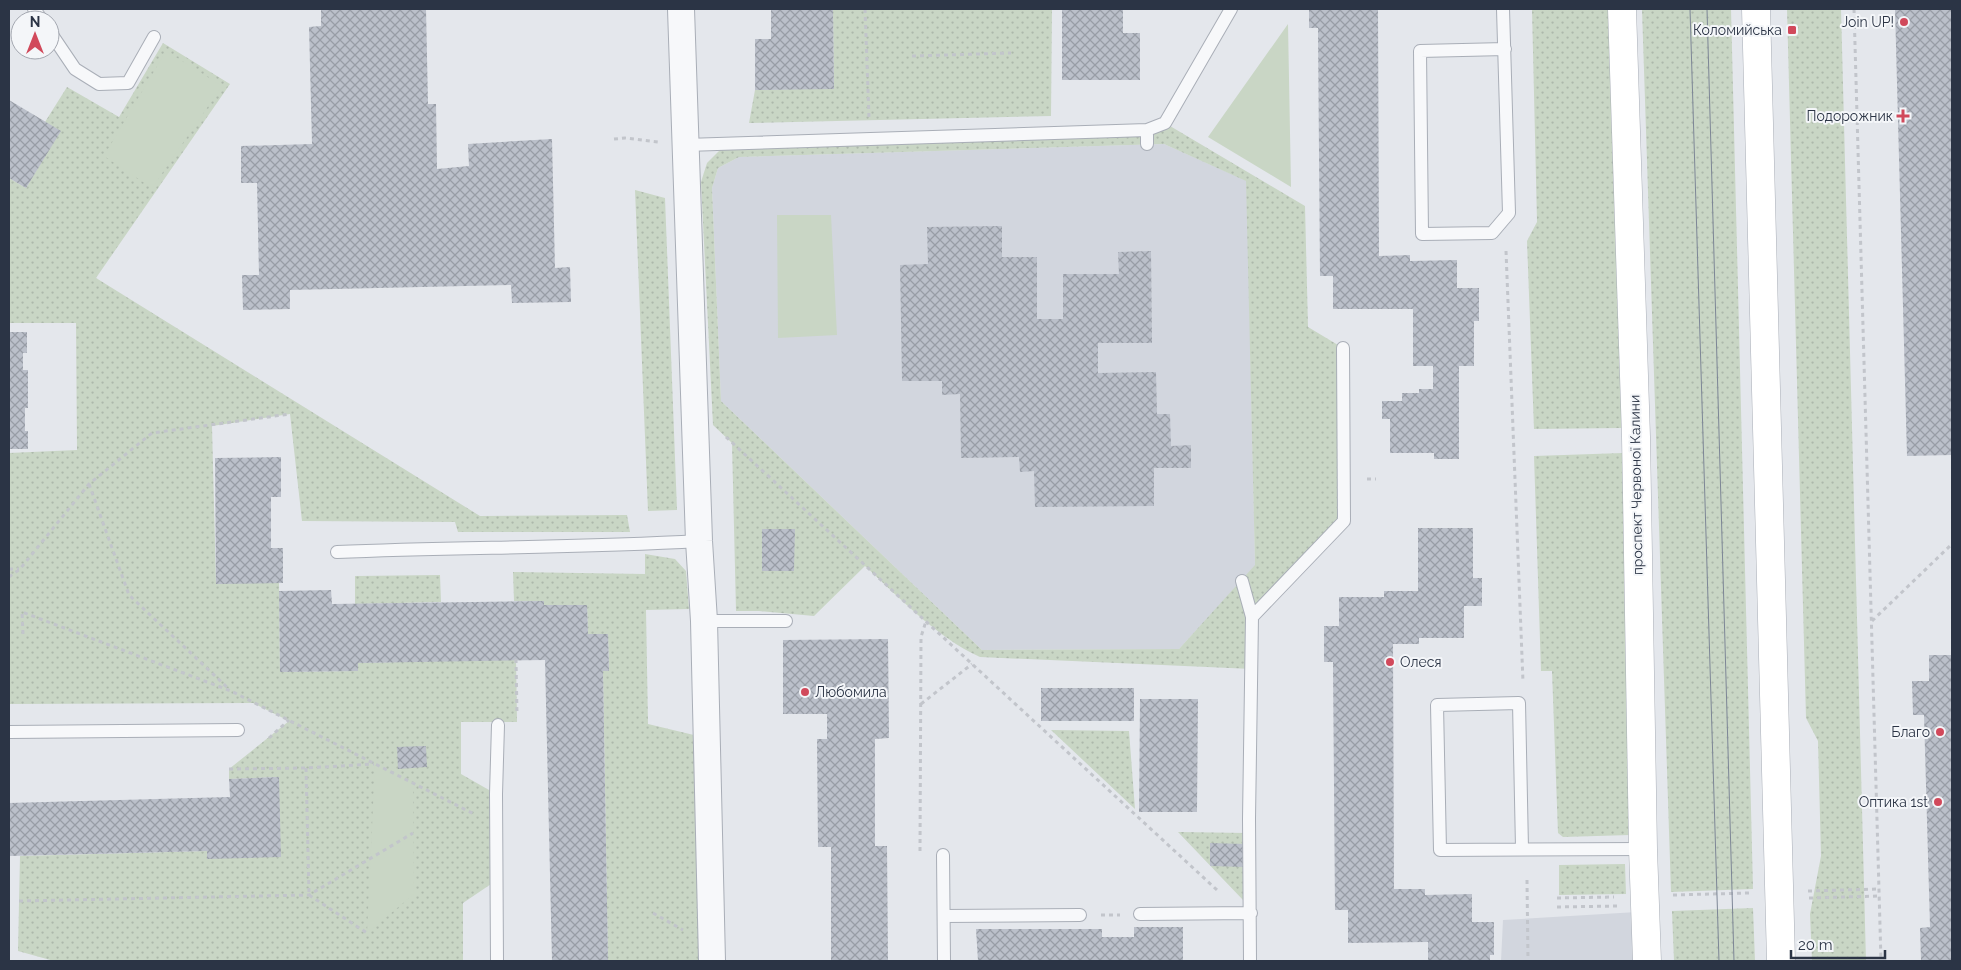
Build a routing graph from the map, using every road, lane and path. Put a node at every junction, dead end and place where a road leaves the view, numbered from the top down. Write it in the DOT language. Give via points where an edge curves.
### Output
graph roads {
  1 [pos="681,9"];
  2 [pos="866,9"];
  3 [pos="1231,9"];
  4 [pos="1503,9"];
  5 [pos="1622,9"];
  6 [pos="1756,9"];
  7 [pos="1854,9"];
  8 [pos="154,37"];
  9 [pos="60,47"];
  10 [pos="1505,49"];
  11 [pos="1011,53"];
  12 [pos="912,56"];
  13 [pos="869,121"];
  14 [pos="1146,130"];
  15 [pos="614,139"];
  16 [pos="1146,144"];
  17 [pos="686,145"];
  18 [pos="1506,243"];
  19 [pos="1342,348"];
  20 [pos="290,414"];
  21 [pos="719,430"];
  22 [pos="89,484"];
  23 [pos="698,541"];
  24 [pos="1952,544"];
  25 [pos="337,552"];
  26 [pos="9,569"];
  27 [pos="20,569"];
  28 [pos="9,577"];
  29 [pos="1242,580"];
  30 [pos="1252,617"];
  31 [pos="704,621"];
  32 [pos="786,622"];
  33 [pos="926,622"];
  34 [pos="1871,622"];
  35 [pos="23,634"];
  36 [pos="972,664"];
  37 [pos="231,692"];
  38 [pos="1523,692"];
  39 [pos="921,704"];
  40 [pos="289,720"];
  41 [pos="498,725"];
  42 [pos="238,730"];
  43 [pos="9,732"];
  44 [pos="269,738"];
  45 [pos="375,764"];
  46 [pos="306,768"];
  47 [pos="229,769"];
  48 [pos="496,825"];
  49 [pos="413,834"];
  50 [pos="1522,848"];
  51 [pos="1642,849"];
  52 [pos="920,852"];
  53 [pos="943,855"];
  54 [pos="1528,880"];
  55 [pos="1878,890"];
  56 [pos="1779,892"];
  57 [pos="308,895"];
  58 [pos="1222,895"];
  59 [pos="1880,896"];
  60 [pos="1557,898"];
  61 [pos="1809,898"];
  62 [pos="19,901"];
  63 [pos="1635,901"];
  64 [pos="1557,907"];
  65 [pos="1251,913"];
  66 [pos="1140,914"];
  67 [pos="1080,915"];
  68 [pos="944,916"];
  69 [pos="367,933"];
  70 [pos="497,961"];
  71 [pos="712,961"];
  72 [pos="944,961"];
  73 [pos="1250,961"];
  74 [pos="1528,961"];
  75 [pos="1647,961"];
  76 [pos="1781,961"];
  77 [pos="1880,961"];
  1 -- 17 [label="street"];
  2 -- 13 [label="path"];
  3 -- 14 [label="lane" via="1165,123"];
  4 -- 10 [label="lane"];
  5 -- 51 [label="main road, проспект Червоної Калини" via="1636,437"];
  6 -- 56 [label="main road"];
  7 -- 34 [label="path"];
  8 -- 9 [label="lane" via="128,83 100,84 75,69"];
  10 -- 10 [label="lane" via="1509,213 1492,233 1422,234 1420,51"];
  11 -- 12 [label="path"];
  14 -- 16 [label="lane"];
  14 -- 17 [label="lane"];
  15 -- 17 [label="path"];
  17 -- 23 [label="street"];
  18 -- 38 [label="path"];
  19 -- 30 [label="lane" via="1344,521"];
  20 -- 22 [label="path" via="152,433"];
  21 -- 33 [label="path"];
  22 -- 27 [label="path"];
  22 -- 37 [label="path" via="129,595"];
  23 -- 25 [label="lane"];
  23 -- 31 [label="street"];
  24 -- 34 [label="path"];
  26 -- 27 [label="path"];
  27 -- 28 [label="path"];
  29 -- 30 [label="lane"];
  30 -- 65 [label="lane"];
  31 -- 32 [label="lane"];
  31 -- 71 [label="street"];
  33 -- 36 [label="path"];
  33 -- 39 [label="path" via="921,637"];
  34 -- 55 [label="path"];
  35 -- 37 [label="path" via="22,612"];
  36 -- 39 [label="path"];
  36 -- 58 [label="path"];
  37 -- 40 [label="path"];
  39 -- 52 [label="path"];
  40 -- 44 [label="path"];
  40 -- 45 [label="path"];
  41 -- 48 [label="lane"];
  42 -- 43 [label="lane"];
  45 -- 46 [label="path"];
  45 -- 48 [label="path"];
  46 -- 47 [label="path"];
  46 -- 57 [label="path"];
  48 -- 70 [label="lane"];
  49 -- 57 [label="path"];
  50 -- 50 [label="lane" via="1440,850 1437,706 1519,703"];
  50 -- 51 [label="lane"];
  51 -- 63 [label="main road, проспект Червоної Калини"];
  53 -- 68 [label="lane"];
  54 -- 74 [label="path"];
  55 -- 56 [label="path"];
  55 -- 59 [label="path"];
  56 -- 63 [label="path"];
  56 -- 76 [label="main road"];
  57 -- 62 [label="path"];
  57 -- 69 [label="path"];
  59 -- 61 [label="path"];
  59 -- 77 [label="path"];
  60 -- 63 [label="path"];
  63 -- 64 [label="path"];
  63 -- 75 [label="main road, проспект Червоної Калини"];
  65 -- 66 [label="lane"];
  65 -- 73 [label="lane"];
  66 -- 67 [label="path"];
  67 -- 68 [label="lane"];
  68 -- 72 [label="lane"];
}
